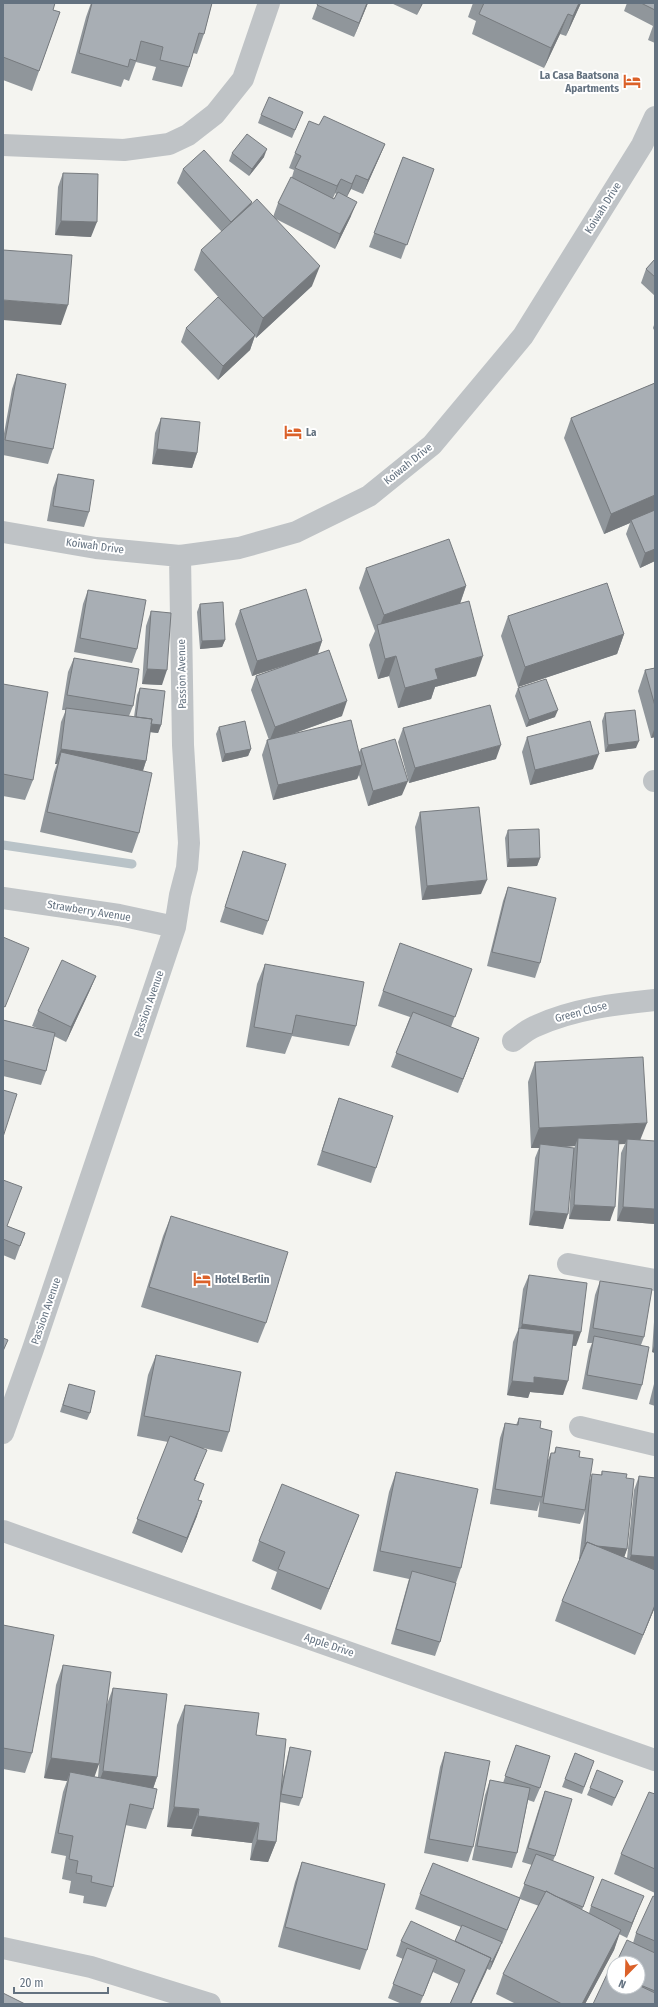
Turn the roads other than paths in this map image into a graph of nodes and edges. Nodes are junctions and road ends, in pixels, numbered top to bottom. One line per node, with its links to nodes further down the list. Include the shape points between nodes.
1 (269, 3): 3 (street, via 243,79 215,114 188,135 169,144 124,150)
2 (655, 117): 4 (street, Koiwah Drive)
3 (3, 145)
4 (648, 146): 6 (street, Koiwah Drive, via 523,336 432,445 369,496 296,532 239,548)
5 (3, 532): 6 (street, Koiwah Drive, via 96,548)
6 (180, 556): 8 (street, Passion Avenue, via 183,745 189,843)
7 (3, 898): 8 (street, Strawberry Avenue, via 119,915)
8 (175, 927): 14 (street, Passion Avenue)
9 (655, 1000): 10 (street, Green Close, via 611,1004 564,1015 535,1026)
10 (513, 1041)
11 (568, 1264): 12 (street)
12 (655, 1280)
13 (580, 1427): 15 (street)
14 (3, 1433)
15 (655, 1444)
16 (3, 1531): 17 (street, Apple Drive)
17 (655, 1760)
18 (3, 1948): 19 (street, via 91,1967)
19 (210, 2004)

